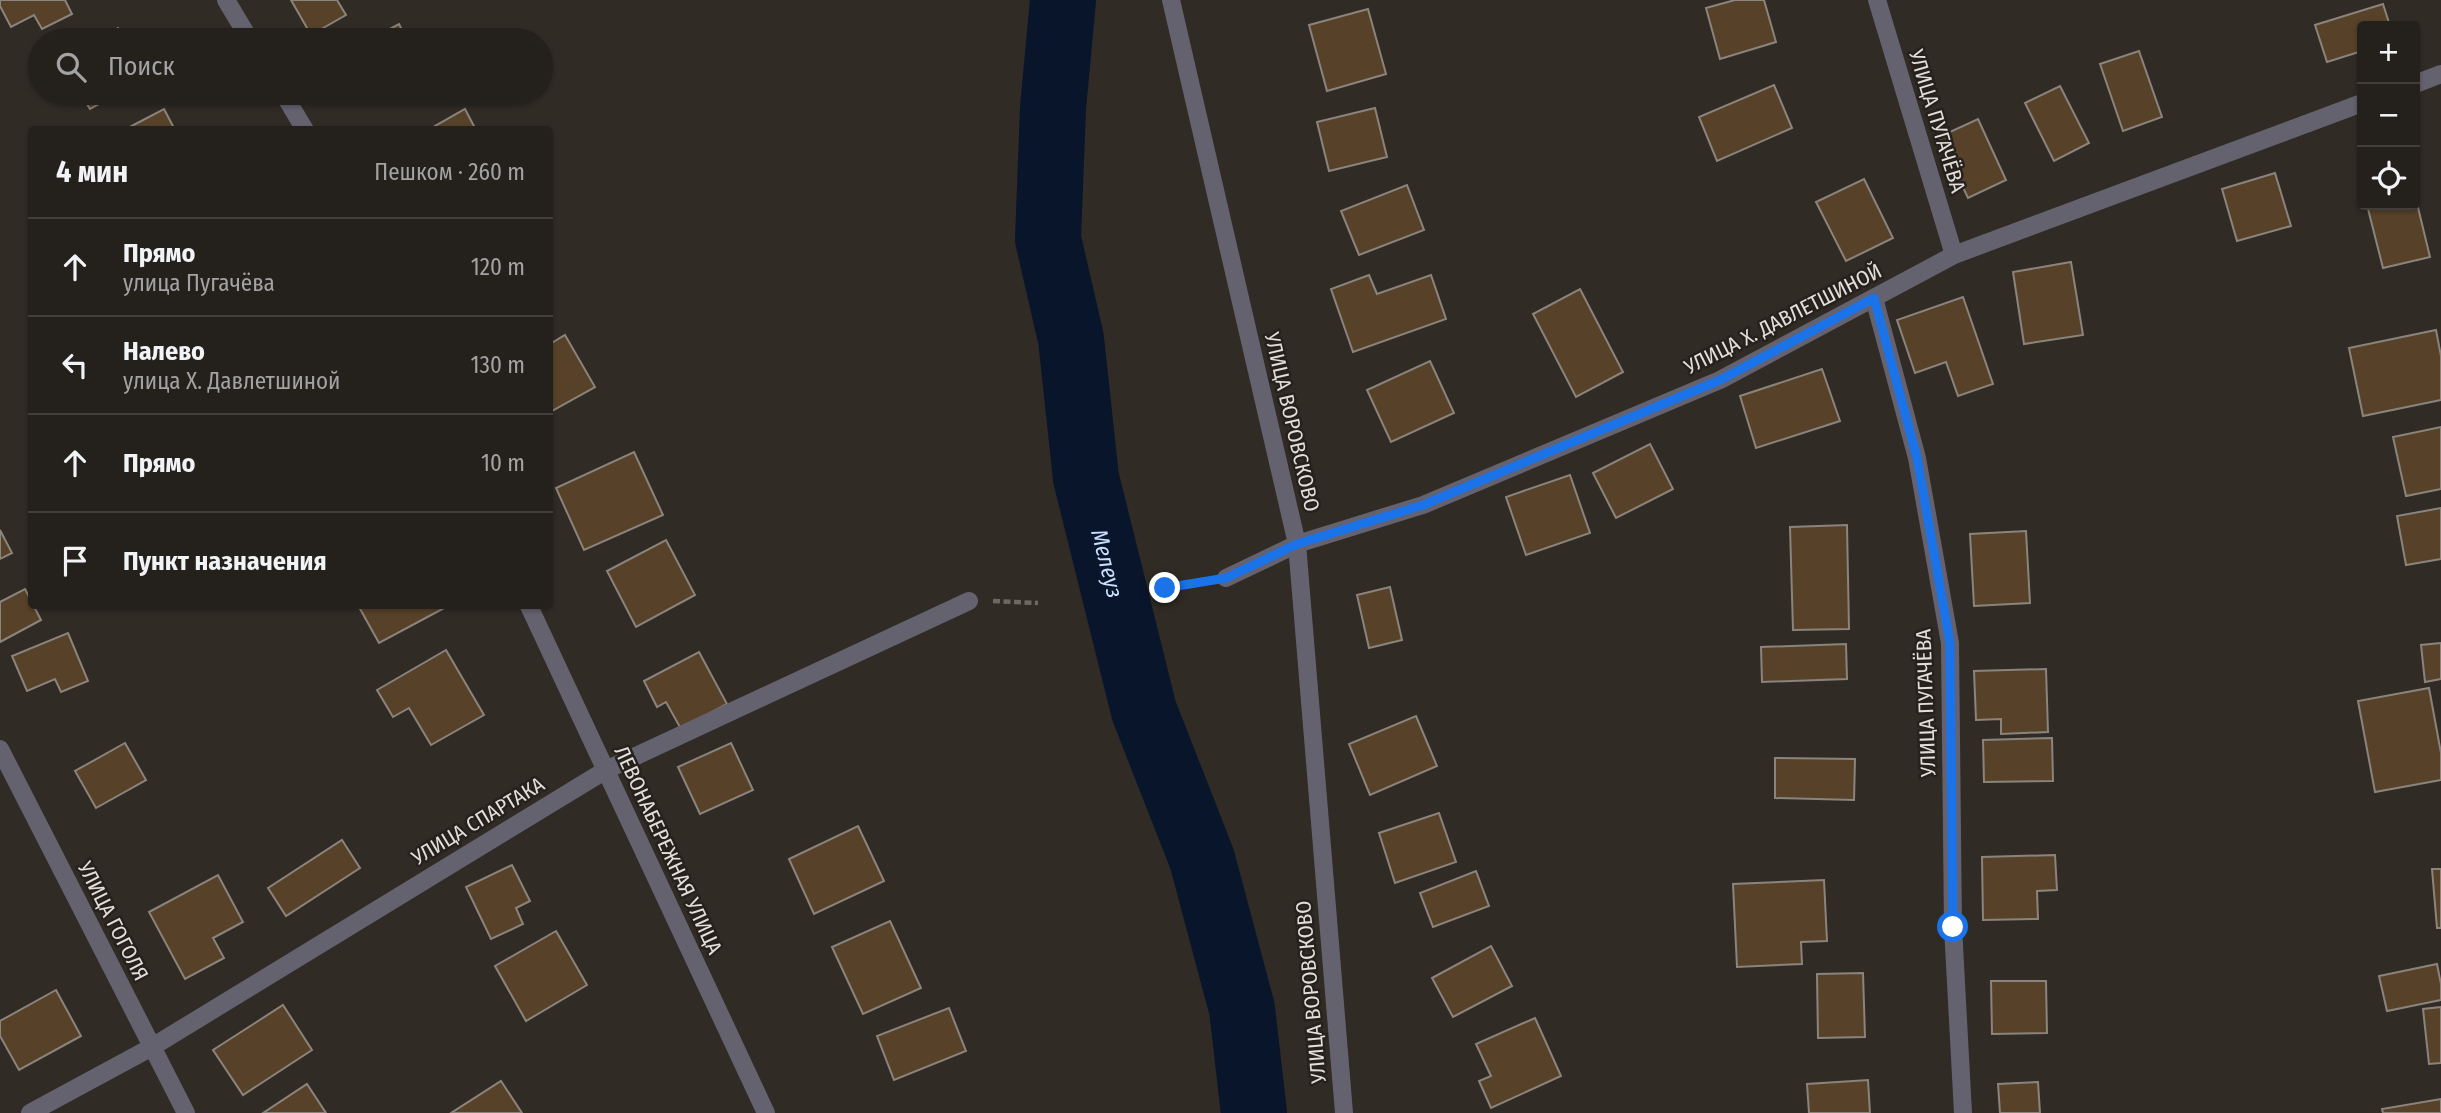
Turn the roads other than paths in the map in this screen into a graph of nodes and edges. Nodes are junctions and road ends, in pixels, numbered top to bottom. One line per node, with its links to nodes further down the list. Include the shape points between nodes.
1 (226, 0): 4 (street)
2 (1171, 0): 12 (street, УЛИЦА ВОРОВСКОВО)
3 (1877, 0): 10 (street, УЛИЦА ПУГАЧЁВА)
4 (243, 28)
5 (2441, 74): 6 (street)
6 (2420, 81)
7 (290, 105): 9 (street)
8 (2357, 105): 10 (street, УЛИЦА Х. ДАВЛЕТШИНОЙ)
9 (303, 126)
10 (1954, 255): 11 (street, УЛИЦА Х. ДАВЛЕТШИНОЙ)
11 (1874, 298): 12 (street, УЛИЦА Х. ДАВЛЕТШИНОЙ, via 1720,380 1423,505); 23 (street, УЛИЦА ПУГАЧЁВА, via 1917,458 1950,643 1953,927)
12 (1297, 544): 13 (street, УЛИЦА Х. ДАВЛЕТШИНОЙ); 22 (street, УЛИЦА ВОРОВСКОВО)
13 (1226, 578)
14 (969, 601): 17 (street, УЛИЦА СПАРТАКА)
15 (530, 609): 17 (street, ЛЕВОНАБЕРЕЖНАЯ УЛИЦА)
16 (0, 750): 18 (street, УЛИЦА ГОГОЛЯ)
17 (606, 770): 18 (street, УЛИЦА СПАРТАКА); 21 (street, ЛЕВОНАБЕРЕЖНАЯ УЛИЦА)
18 (152, 1047): 19 (street, УЛИЦА СПАРТАКА); 20 (street, УЛИЦА ГОГОЛЯ)
19 (30, 1113)
20 (186, 1113)
21 (766, 1113)
22 (1344, 1113)
23 (1963, 1113)

